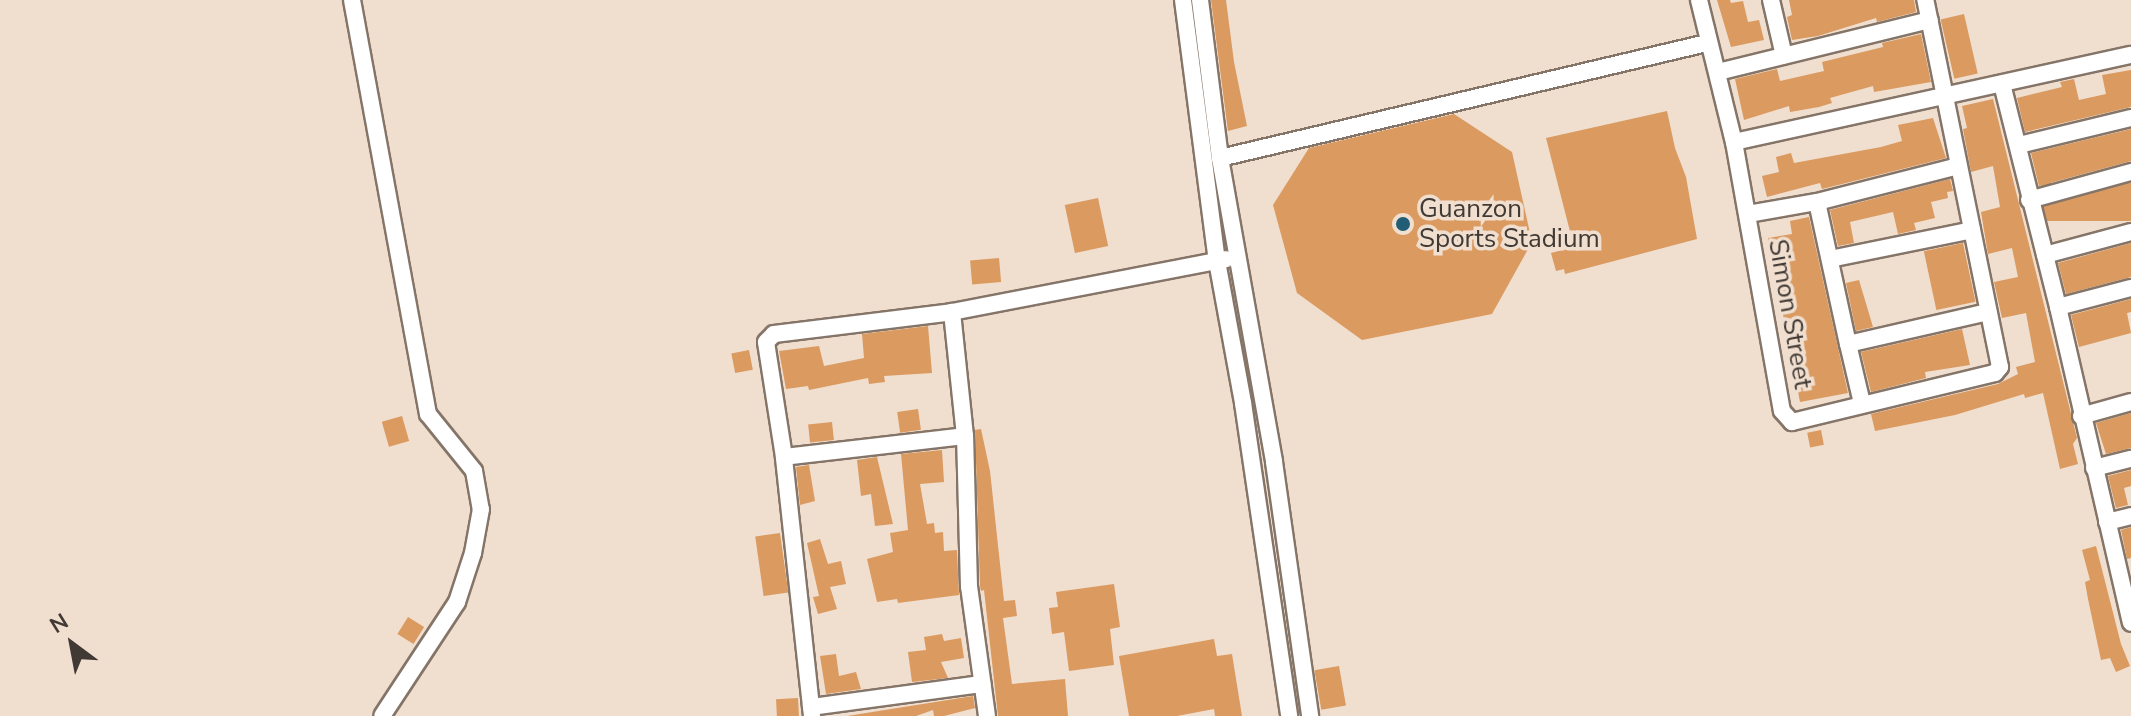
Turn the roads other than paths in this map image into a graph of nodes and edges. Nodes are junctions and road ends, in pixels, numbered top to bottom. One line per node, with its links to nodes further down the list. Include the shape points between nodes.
1 (352, 0): 47 (street, via 428,414 474,471 481,509 457,602)
2 (1183, 0): 28 (street)
3 (1200, 0): 17 (street)
4 (1699, 0): 8 (street, Simon Street)
5 (1771, 0): 10 (street)
6 (1925, 0): 7 (street)
7 (1930, 20): 10 (street); 13 (street)
8 (1707, 43): 11 (street, Simon Street); 17 (street)
9 (2131, 55): 12 (street)
10 (1784, 56): 11 (street)
11 (1718, 72): 15 (street, Simon Street)
12 (2002, 84): 13 (street); 16 (street)
13 (1943, 94): 15 (street); 18 (street)
14 (2131, 118): 16 (street)
15 (1734, 142): 22 (street, Simon Street)
16 (2019, 145): 20 (street)
17 (1220, 158): 25 (street)
18 (1958, 166): 21 (street); 23 (street)
19 (2131, 172): 20 (street)
20 (2029, 200): 26 (street)
21 (1817, 202): 22 (street); 27 (street)
22 (1748, 214): 35 (street, Simon Street, via 1785,417 1792,422)
23 (1972, 230): 27 (street); 32 (street)
24 (2131, 232): 26 (street)
25 (1239, 255): 28 (street); 50 (street)
26 (2045, 255): 30 (street)
27 (1830, 259): 33 (street)
28 (1217, 261): 31 (street); 49 (street)
29 (2131, 288): 30 (street)
30 (2058, 307): 36 (street)
31 (952, 312): 37 (street); 38 (street, via 774,334 766,342 766,352)
32 (1988, 312): 33 (street); 35 (street, Simon Street, via 2000,367 1995,373)
33 (1848, 344): 35 (street)
34 (2131, 402): 36 (street)
35 (1862, 403)
36 (2081, 416): 40 (street)
37 (965, 436): 38 (street); 45 (street, via 969,587)
38 (784, 457): 46 (street)
39 (2131, 459): 40 (street)
40 (2094, 468): 42 (street)
41 (2131, 516): 42 (street)
42 (2107, 522): 43 (street)
43 (2124, 571): 44 (street)
44 (2131, 622)
45 (982, 684): 46 (street); 48 (street)
46 (812, 711)
47 (382, 716)
48 (987, 716)
49 (1289, 716)
50 (1310, 716)

